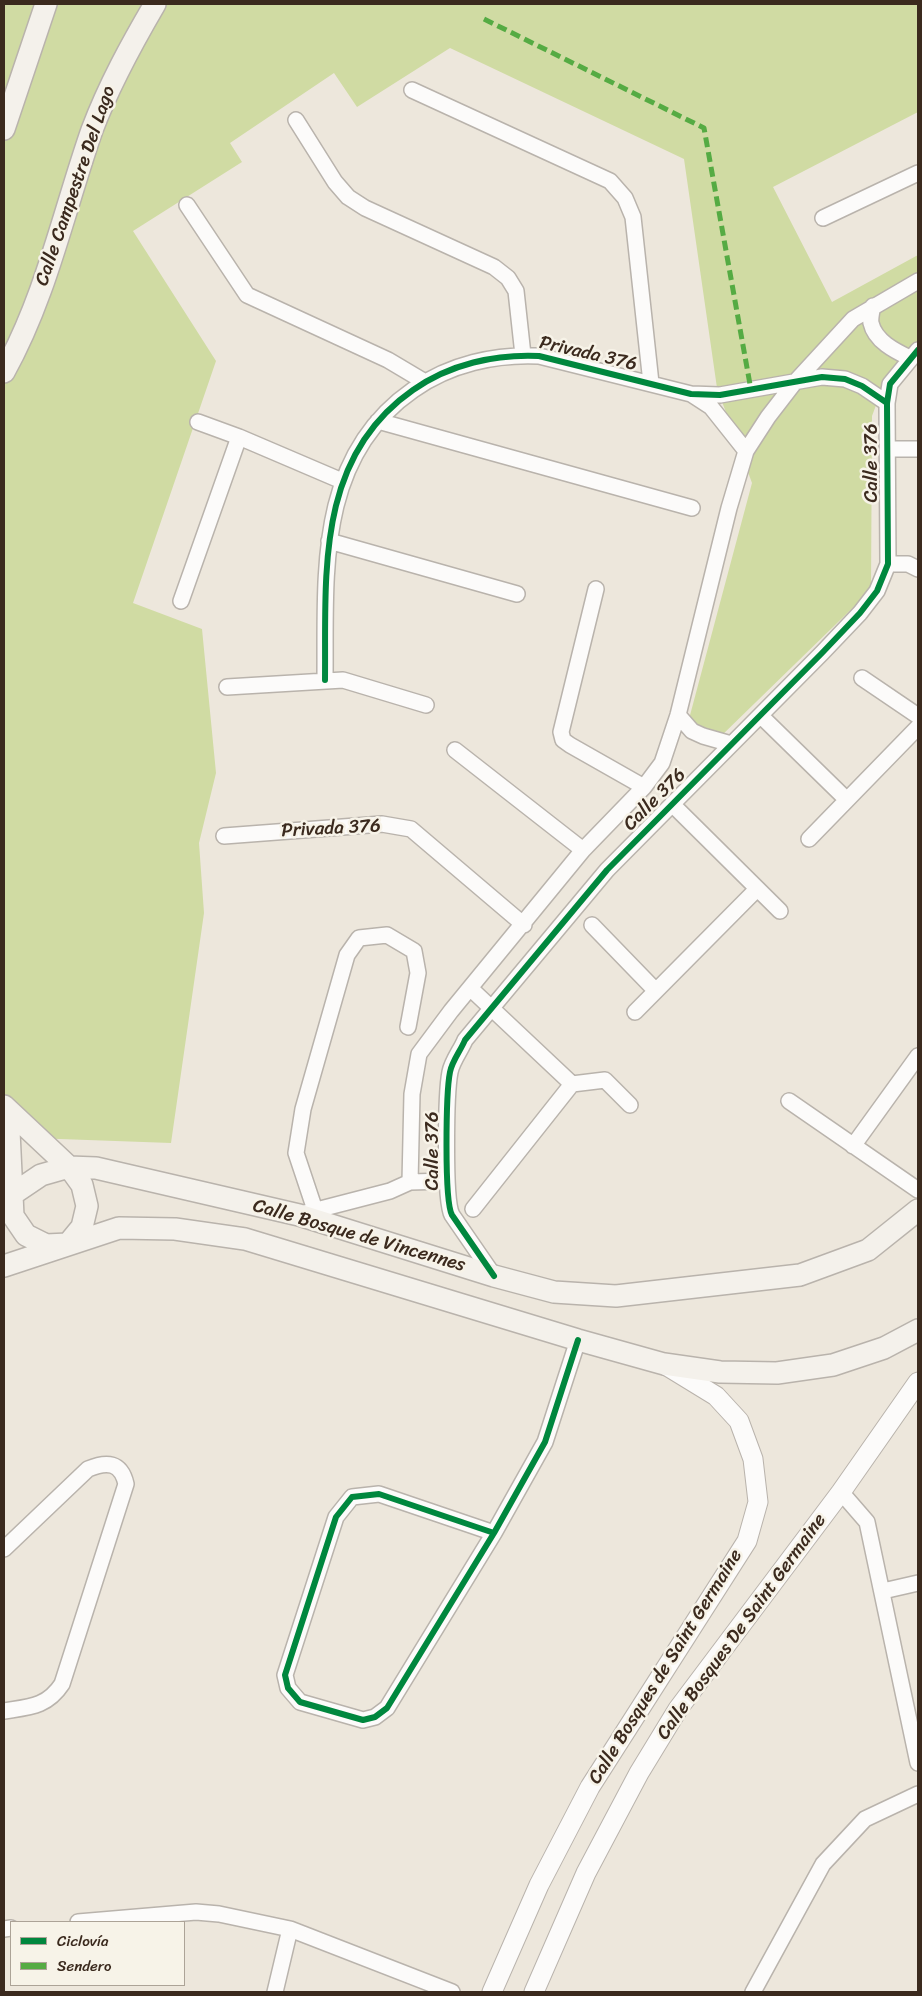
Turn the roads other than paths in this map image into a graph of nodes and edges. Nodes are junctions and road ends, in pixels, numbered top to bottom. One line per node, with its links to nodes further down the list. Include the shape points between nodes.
1 (46, 4): 5 (main road)
2 (155, 4): 13 (main road, Calle Campestre Del Lago, via 122,60 93,129 47,269 19,345)
3 (412, 90): 16 (street, via 610,181 625,198 634,218)
4 (296, 120): 12 (street, via 348,197 494,268 508,278 516,291)
5 (4, 129)
6 (918, 173): 8 (street)
7 (187, 204): 14 (street, via 247,295 388,360)
8 (823, 218)
9 (918, 280): 10 (street, Calle 376)
10 (873, 306): 11 (street, via 871,322 877,335 893,350); 15 (street, Calle 376, via 853,319)
11 (914, 354): 18 (street, Calle 376, via 890,384)
12 (523, 355): 14 (street, Privada 376, via 480,360); 16 (street, Privada 376)
13 (4, 372)
14 (425, 382): 19 (street, Privada 376, via 395,403)
15 (795, 382): 17 (street, via 720,395); 18 (street, via 822,377 845,380 862,386); 24 (street, Calle 376)
16 (651, 383): 17 (street, Privada 376)
17 (691, 394): 24 (street, via 711,408)
18 (887, 403): 22 (street, Calle 376)
19 (378, 421): 25 (street, Privada 376, via 352,457); 26 (street)
20 (198, 422): 21 (street)
21 (239, 437): 25 (street); 32 (street)
22 (887, 449): 23 (street); 28 (street, Calle 376)
23 (918, 449)
24 (746, 450): 37 (street, Calle 376)
25 (342, 480): 27 (street, Privada 376)
26 (692, 508)
27 (329, 541): 31 (street); 34 (street, Privada 376)
28 (888, 564): 29 (street, via 908,564); 38 (street, Calle 376, via 877,591 860,613)
29 (918, 569)
30 (596, 589): 43 (street, via 561,732 563,740 570,745)
31 (517, 594)
32 (181, 601)
33 (862, 678): 39 (street)
34 (325, 680): 35 (street); 36 (street, via 343,680)
35 (227, 687)
36 (426, 705)
37 (678, 715): 41 (street, via 692,731); 43 (street, Calle 376, via 662,763)
38 (761, 716): 41 (street, Calle 376); 44 (street)
39 (918, 716)
40 (918, 727): 44 (street)
41 (731, 744): 45 (street, Calle 376)
42 (455, 750): 48 (street)
43 (644, 787): 48 (street, Calle 376)
44 (847, 800): 47 (street)
45 (672, 804): 49 (street); 55 (street, Calle 376, via 607,870)
46 (224, 836): 51 (street, Privada 376, via 382,824 411,829)
47 (809, 838)
48 (583, 850): 51 (street, Calle 376)
49 (757, 889): 50 (street); 54 (street)
50 (780, 911)
51 (524, 925): 53 (street, Calle 376)
52 (592, 925): 54 (street)
53 (470, 988): 55 (street); 66 (street, Calle 376, via 419,1054 412,1094)
54 (655, 990): 56 (street)
55 (491, 1008): 59 (street); 65 (street, Calle 376, via 466,1040 450,1070)
56 (634, 1012)
57 (408, 1027): 71 (street, via 418,972 414,951 387,935 359,938 347,955 303,1109 296,1153)
58 (918, 1056): 63 (street)
59 (572, 1084): 61 (street, via 605,1080); 69 (street)
60 (789, 1101): 63 (street)
61 (630, 1105)
62 (6, 1108): 64 (main road); 68 (main road)
63 (853, 1146): 67 (street)
64 (69, 1167): 68 (main road, Calle Bosque de Vincennes, via 41,1175); 71 (main road, Calle Bosque de Vincennes, via 96,1168); 72 (main road, via 82,1185 86,1206 82,1227)
65 (447, 1181): 66 (street); 74 (street, Calle 376, via 450,1211)
66 (410, 1182): 71 (street, Calle 376)
67 (918, 1190)
68 (8, 1197): 72 (main road, via 14,1216 26,1235 46,1245)
69 (473, 1209)
70 (918, 1210): 74 (main road, Calle Bosque de Vincennes, via 868,1250 800,1274 616,1296 554,1292)
71 (307, 1213): 74 (main road, Calle Bosque de Vincennes)
72 (68, 1244): 73 (main road, Calle Bosque de Vincennes); 76 (main road, Calle Bosque de Vincennes, via 119,1228 175,1229 245,1239)
73 (4, 1266)
74 (494, 1276)
75 (918, 1330): 77 (main road, Calle Bosque de Vincennes, via 884,1348 833,1365 777,1373 720,1372)
76 (578, 1340): 77 (main road, Calle Bosque de Vincennes); 80 (street, via 545,1442)
77 (664, 1364): 91 (street, Calle Bosques de Saint Germaine, via 716,1396 738,1421 753,1459 758,1502 747,1541 590,1787 539,1885)
78 (918, 1382): 79 (street, Calle Bosques De Saint Germaine)
79 (841, 1492): 83 (street, via 867,1522); 92 (street, Calle Bosques De Saint Germaine, via 678,1709 586,1873)
80 (494, 1533): 80 (street, via 387,1708 375,1717 363,1720 300,1702 288,1688 285,1675 336,1517 352,1497 379,1494)
81 (4, 1549): 84 (street, via 88,1469 100,1464 114,1465 124,1473 126,1484 62,1684 47,1701)
82 (918, 1584): 83 (street)
83 (883, 1591): 85 (street)
84 (4, 1711)
85 (918, 1763)
86 (918, 1794): 93 (street, via 865,1819 823,1864)
87 (90, 1921): 88 (street, via 196,1912)
88 (290, 1928): 89 (street); 90 (street)
89 (275, 1992)
90 (452, 1992)
91 (492, 1992)
92 (534, 1992)
93 (753, 1992)

